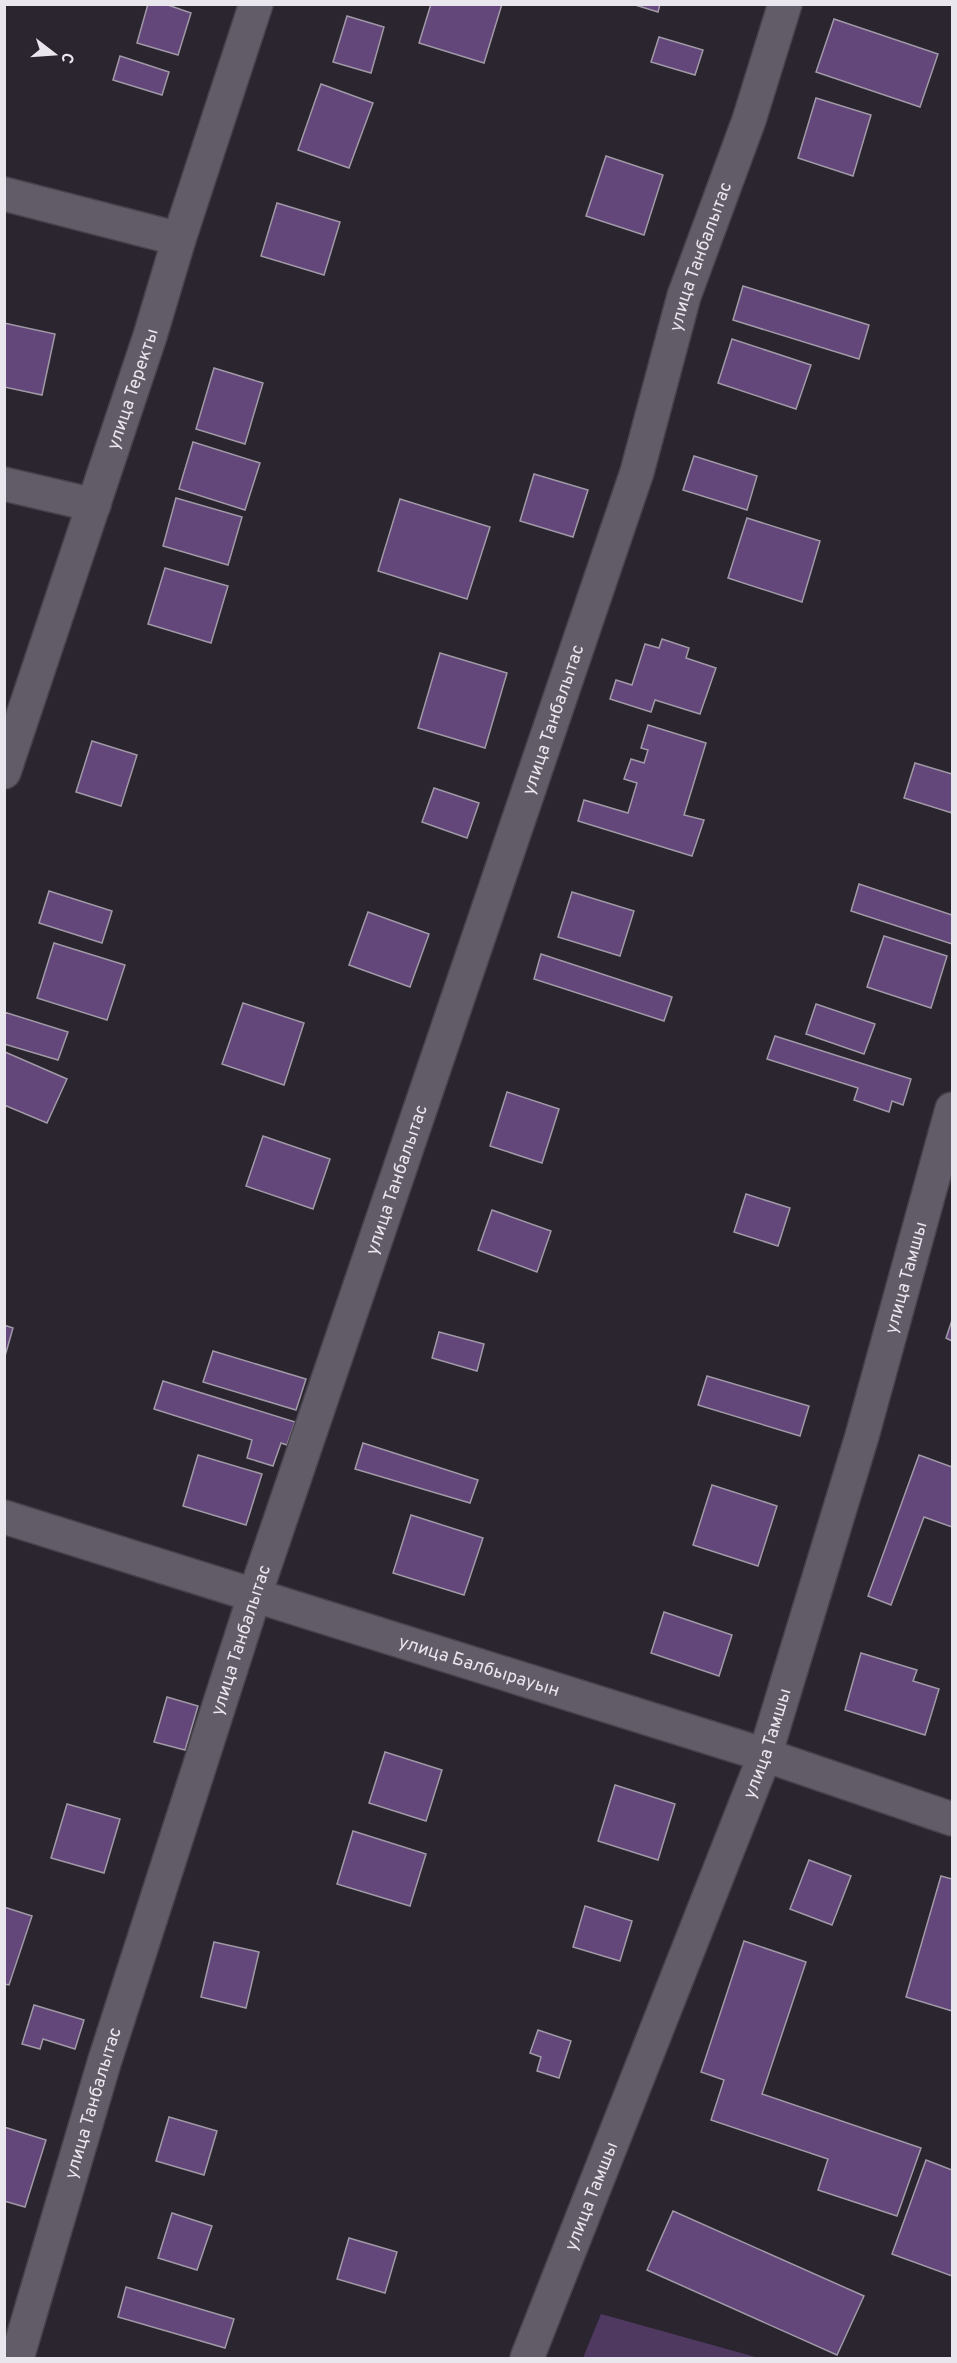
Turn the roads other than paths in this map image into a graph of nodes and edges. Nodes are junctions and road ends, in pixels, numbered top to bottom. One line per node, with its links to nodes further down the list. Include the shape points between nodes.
1 (256, 4): 4 (street, улица Теректы)
2 (785, 4): 10 (street, улица Танбалытас, via 684,296 634,483)
3 (4, 194): 4 (street)
4 (179, 239): 6 (street, улица Теректы)
5 (4, 484): 6 (street)
6 (94, 505): 7 (street, улица Теректы)
7 (4, 772)
8 (952, 1109): 11 (street, улица Тамшы, via 862,1436)
9 (4, 1517): 10 (street, улица Балбырауын)
10 (254, 1597): 11 (street, улица Балбырауын); 13 (street, улица Танбалытас, via 104,2063)
11 (765, 1755): 12 (street, улица Балбырауын); 14 (street, улица Тамшы)
12 (952, 1819)
13 (17, 2358)
14 (527, 2358)

